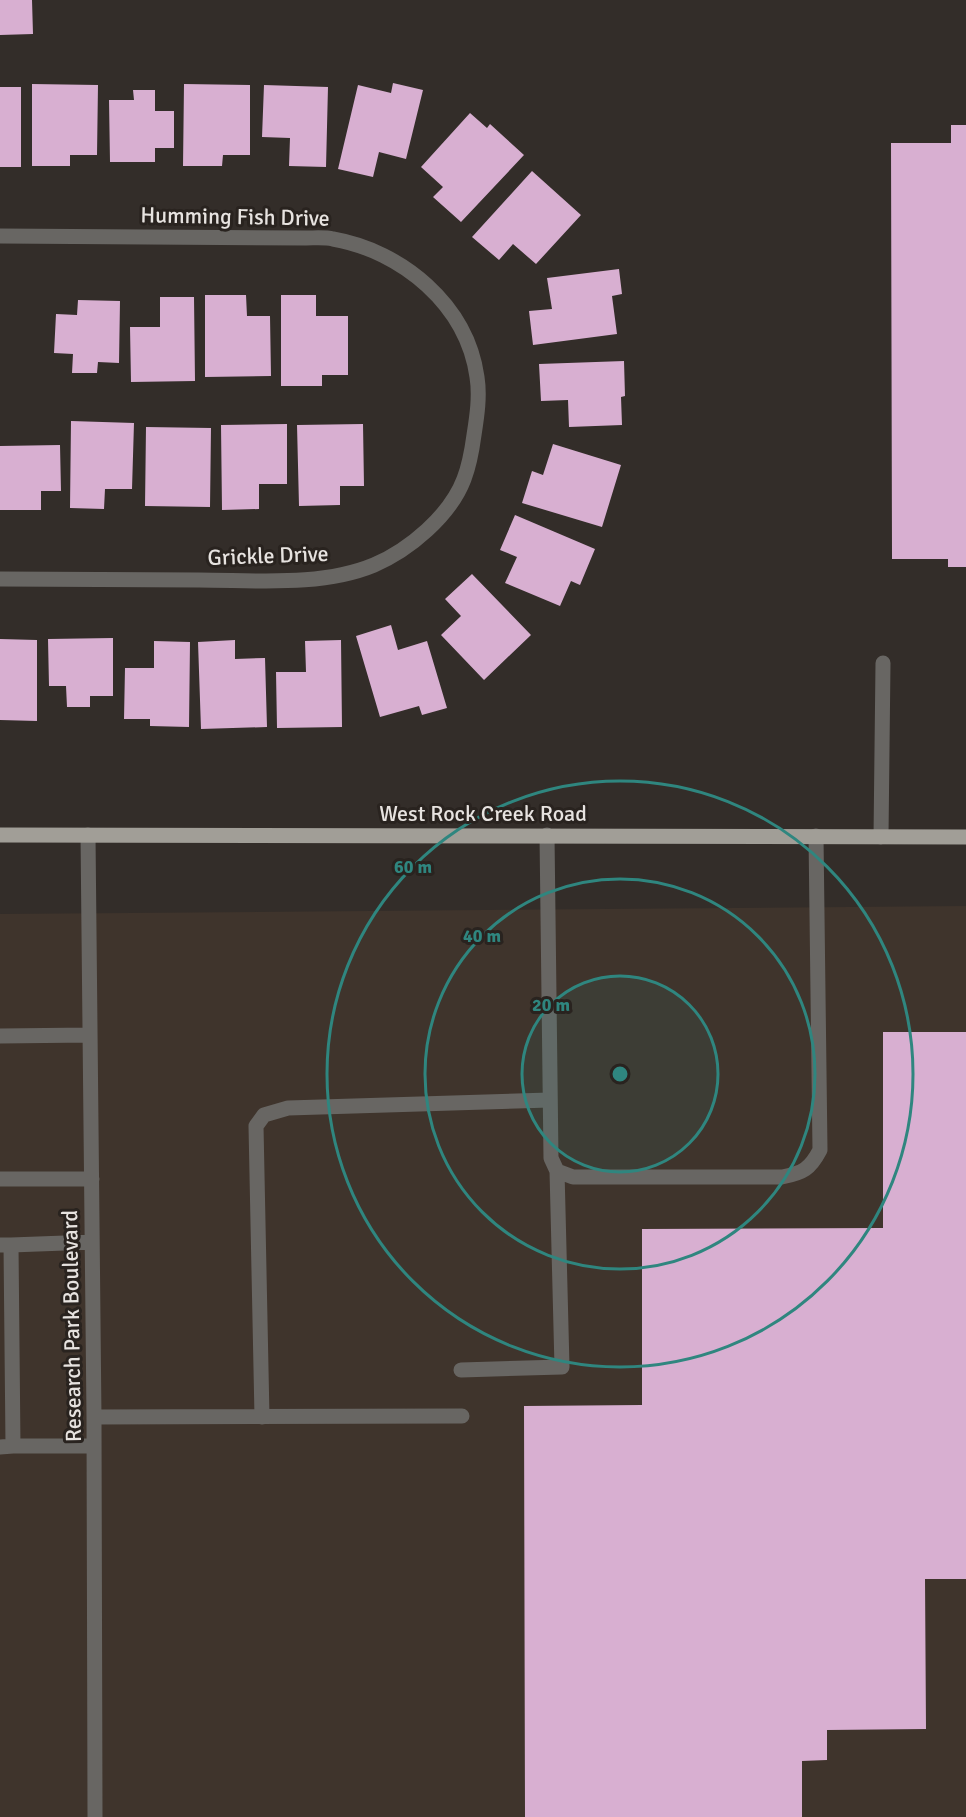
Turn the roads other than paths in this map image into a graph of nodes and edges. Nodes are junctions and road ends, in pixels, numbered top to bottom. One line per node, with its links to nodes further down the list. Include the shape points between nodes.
1 (0, 236): 2 (street, Humming Fish Drive, via 306,238 333,239 370,249 400,263 452,313 467,340 477,376)
2 (478, 409): 3 (street, Grickle Drive, via 464,480 447,507 427,531 374,565 347,573 291,580)
3 (0, 579)
4 (883, 663): 9 (street)
5 (0, 835): 6 (main road, West Rock Creek Road)
6 (88, 835): 7 (main road, West Rock Creek Road); 11 (street, Research Park Boulevard)
7 (547, 835): 8 (main road, West Rock Creek Road); 13 (street)
8 (816, 836): 9 (main road, West Rock Creek Road); 14 (street, via 820,1150 813,1163 800,1174 783,1177 573,1177)
9 (881, 837): 10 (main road, West Rock Creek Road)
10 (966, 837)
11 (90, 1035): 12 (street); 16 (street, Research Park Boulevard)
12 (0, 1036)
13 (550, 1100): 14 (street, via 551,1158); 21 (street, via 288,1108 264,1115 256,1126)
14 (557, 1171): 19 (street, via 562,1367)
15 (0, 1179): 16 (street)
16 (92, 1179): 17 (street, Research Park Boulevard)
17 (92, 1242): 18 (street); 22 (street, Research Park Boulevard)
18 (6, 1245): 23 (street)
19 (461, 1370)
20 (462, 1416): 21 (street)
21 (262, 1417): 22 (street)
22 (94, 1418): 24 (street, Research Park Boulevard)
23 (7, 1446): 24 (street)
24 (94, 1446): 25 (street, Research Park Boulevard)
25 (95, 1817)

